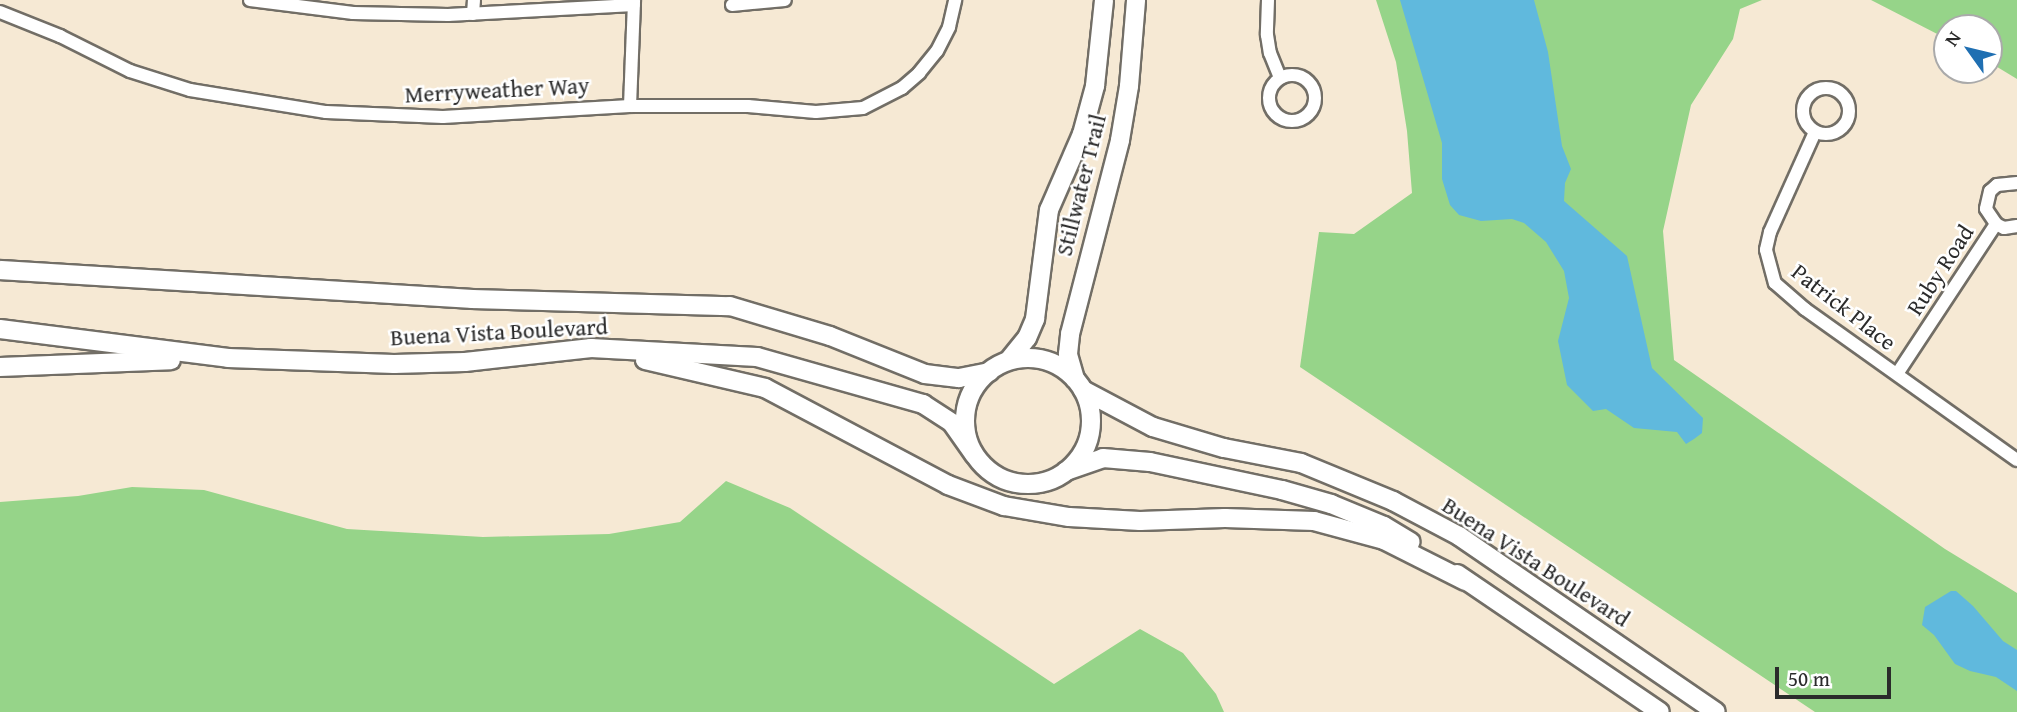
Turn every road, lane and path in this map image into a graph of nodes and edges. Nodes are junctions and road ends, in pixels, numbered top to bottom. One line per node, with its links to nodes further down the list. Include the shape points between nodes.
1 (250, 0): 9 (street)
2 (474, 0): 12 (street)
3 (785, 0): 10 (street)
4 (955, 0): 14 (street, Merryweather Way, via 949,27 919,73 902,88 863,108 816,112 748,106)
5 (1104, 0): 23 (main road, Stillwater Trail, via 1095,86 1082,134 1049,210 1035,319)
6 (1136, 0): 27 (main road, Stillwater Trail, via 1120,140 1070,334 1068,354)
7 (1268, 0): 13 (street, via 1268,44)
8 (634, 3): 12 (street); 14 (street)
9 (312, 4): 12 (street, via 353,13)
10 (732, 5)
11 (0, 12): 14 (street, Merryweather Way, via 151,79 268,105 443,117)
12 (473, 14)
13 (1280, 78)
14 (630, 106)
15 (1815, 132): 26 (street, Patrick Place, via 1770,232 1768,267 1786,295)
16 (2017, 183): 17 (street, Ruby Road, via 2005,181 1990,191 1986,209)
17 (1996, 224): 18 (street, Ruby Road); 26 (street, Ruby Road)
18 (2017, 226)
19 (0, 270): 25 (main road, Buena Vista Boulevard, via 485,300 730,306 830,336 925,374 959,378)
20 (0, 330): 22 (main road, Buena Vista Boulevard)
21 (591, 348): 22 (main road, Buena Vista Boulevard, via 465,362 394,364); 28 (main road, Buena Vista Boulevard, via 757,357 842,379 923,404 952,424); 31 (main road, via 765,388 948,485 1004,506 1069,517 1314,521 1384,540)
22 (228, 358): 24 (main road)
23 (1009, 360): 25 (main road, Buena Vista Boulevard); 27 (main road, Buena Vista Boulevard, via 1048,362)
24 (0, 367)
25 (989, 372): 28 (main road, Buena Vista Boulevard, via 976,385 966,411 967,439)
26 (1897, 374): 29 (street, Patrick Place)
27 (1079, 384): 30 (main road, via 1090,408 1091,428 1086,447); 33 (main road, Buena Vista Boulevard, via 1153,427 1224,448 1301,463 1393,501 1459,536)
28 (974, 455): 30 (main road, Buena Vista Boulevard, via 995,475 1023,485 1042,483)
29 (2017, 460)
30 (1066, 471): 31 (main road, Buena Vista Boulevard, via 1103,458 1150,462 1282,490 1384,526)
31 (1465, 581): 32 (main road, Buena Vista Boulevard)
32 (1660, 712)
33 (1716, 712)

